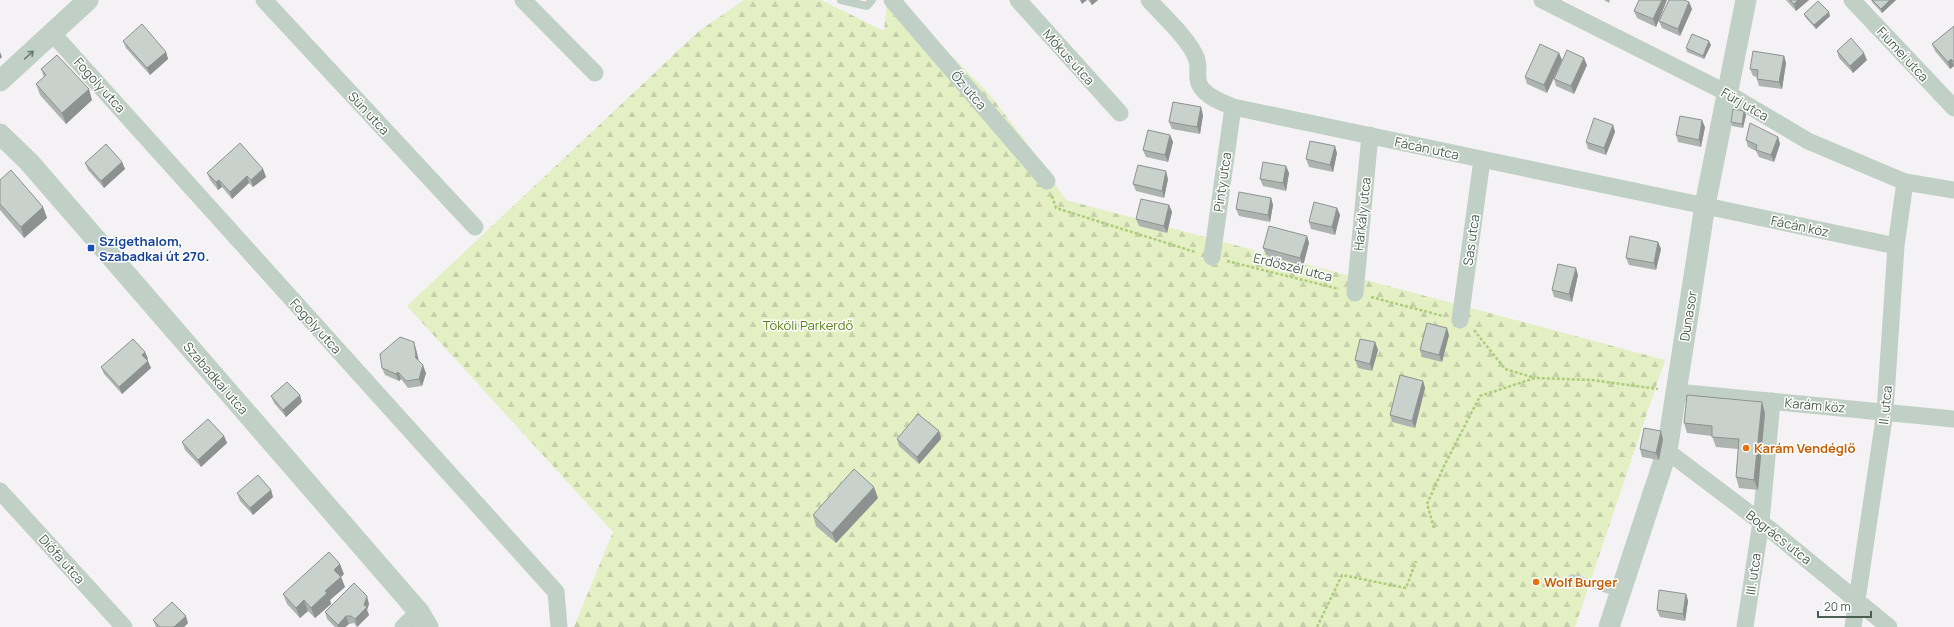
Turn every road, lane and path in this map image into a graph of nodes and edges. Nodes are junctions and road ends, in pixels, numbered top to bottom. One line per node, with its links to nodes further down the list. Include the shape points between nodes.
1 (88, 0): 13 (street)
2 (264, 0): 28 (street, Sün utca)
3 (523, 0): 15 (street)
4 (841, 0): 5 (lane, via 867,6)
5 (872, 0)
6 (892, 0): 24 (street, Őz utca)
7 (1018, 0): 20 (street, Mókus utca)
8 (1149, 0): 14 (street)
9 (1154, 0): 14 (street, via 1191,41)
10 (1542, 0): 17 (street, Fürj utca)
11 (1746, 0): 17 (street, Dunasor)
12 (1852, 0): 19 (street, Fiumei utca)
13 (53, 34): 16 (street, one-way to 13); 49 (street, Fogoly utca, via 556,592)
14 (1188, 44): 18 (street, Fácán utca, via 1199,65 1198,81 1204,91)
15 (595, 73)
16 (0, 81)
17 (1727, 93): 25 (street, Fürj utca, via 1808,141); 27 (street, Dunasor)
18 (1233, 107): 22 (street, Fácán utca); 30 (street, Pinty utca)
19 (1954, 108)
20 (1120, 113)
21 (0, 134): 46 (street, Szabadkai utca, via 29,162)
22 (1370, 135): 23 (street, Fácán utca); 31 (street, Harkály utca)
23 (1482, 160): 27 (street, Fácán utca); 32 (street, Sas utca)
24 (1047, 181): 30 (path, Erdőszél utca, via 1056,208)
25 (1905, 182): 26 (street, Fürj utca); 29 (street, II. utca)
26 (1954, 190)
27 (1705, 206): 29 (street, Fácán köz); 34 (street, Dunasor)
28 (474, 226)
29 (1896, 246): 36 (street, II. utca)
30 (1212, 257): 31 (path, Erdőszél utca)
31 (1355, 293): 32 (path, Erdőszél utca)
32 (1460, 320): 33 (path, Erdőszél utca, via 1468,322 1505,369)
33 (1535, 378): 34 (path, via 1592,380); 41 (path, via 1480,396 1427,504)
34 (1676, 392): 35 (street, Karám köz); 38 (street, Dunasor)
35 (1772, 401): 36 (street, Karám köz); 40 (street, III. utca)
36 (1885, 412): 37 (street, Karám köz); 45 (street, II. utca)
37 (1954, 419)
38 (1667, 451): 40 (street, Bogrács utca); 44 (street, Dunasor)
39 (0, 491): 47 (street, Diófa utca)
40 (1760, 522): 45 (street, Bogrács utca); 52 (street, III. utca)
41 (1434, 528)
42 (1416, 561): 50 (path, via 1406,588 1342,575)
43 (1572, 578): 44 (lane)
44 (1620, 593): 51 (street, Dunasor)
45 (1857, 599): 53 (street, II. utca); 54 (street, Bogrács utca)
46 (424, 620): 48 (street)
47 (124, 627)
48 (403, 627)
49 (559, 627)
50 (1317, 627)
51 (1609, 627)
52 (1745, 627)
53 (1853, 627)
54 (1889, 627)

